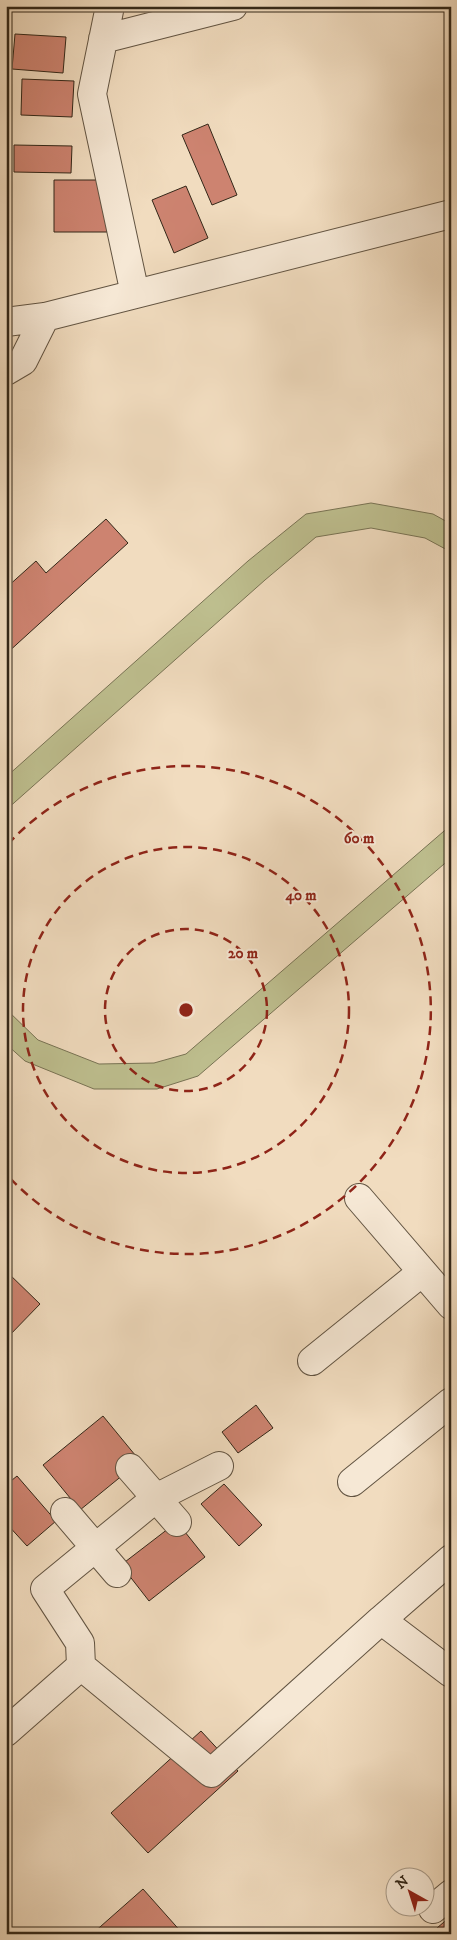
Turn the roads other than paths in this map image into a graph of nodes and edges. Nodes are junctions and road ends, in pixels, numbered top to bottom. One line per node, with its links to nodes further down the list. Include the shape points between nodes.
1 (110, 6): 3 (street)
2 (233, 6): 3 (street)
3 (103, 39): 5 (street, via 92,94)
4 (451, 214): 5 (street)
5 (135, 294): 6 (street)
6 (45, 317): 7 (street); 8 (street, via 23,361)
7 (6, 322)
8 (6, 371)
9 (359, 1198): 10 (street)
10 (422, 1272): 11 (street); 12 (street)
11 (451, 1305)
12 (312, 1361)
13 (451, 1402): 16 (street)
14 (219, 1466): 17 (street)
15 (130, 1468): 17 (street)
16 (352, 1482)
17 (156, 1498): 19 (street); 20 (street)
18 (65, 1512): 20 (street)
19 (177, 1522)
20 (95, 1548): 22 (street); 24 (street, via 45,1589 80,1643)
21 (451, 1559): 23 (street)
22 (117, 1573)
23 (381, 1620): 24 (street, via 211,1773); 25 (street)
24 (81, 1666): 26 (street)
25 (451, 1673)
26 (6, 1732)

